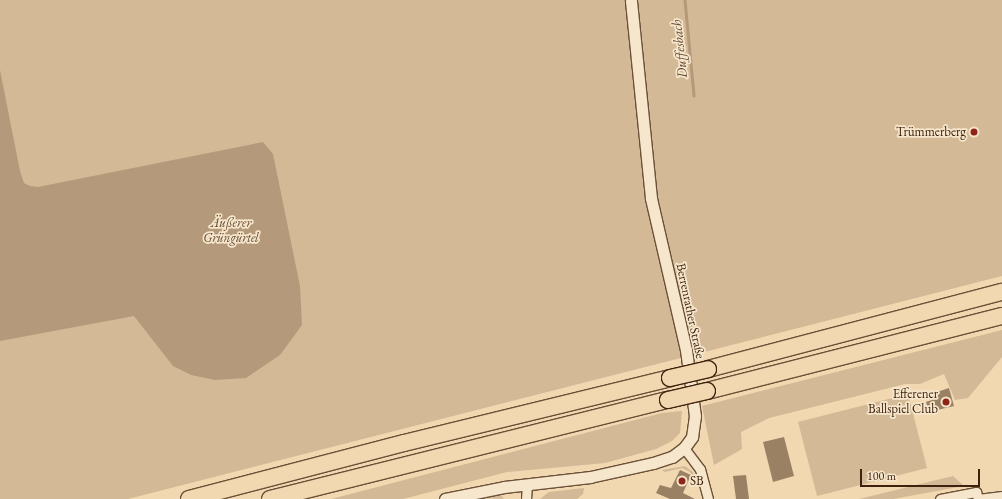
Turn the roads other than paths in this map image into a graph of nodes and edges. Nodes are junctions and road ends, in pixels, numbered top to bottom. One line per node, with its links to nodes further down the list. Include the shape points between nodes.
1 (631, 0): 4 (street, Berrenrather Straße, via 651,198 686,350 695,416 692,437)
2 (1002, 292): 7 (highway, bridge, via 708,369 404,443)
3 (1002, 316): 8 (highway, bridge)
4 (684, 448): 5 (street, Berrenrather Straße, via 667,460 633,468 590,477); 11 (street, via 700,469)
5 (527, 484): 9 (street, Berrenrather Straße); 10 (street)
6 (1002, 496): 13 (street)
7 (189, 499)
8 (270, 499)
9 (445, 499)
10 (526, 499)
11 (708, 499)
12 (940, 499): 13 (street, via 976,492)
13 (978, 499)

